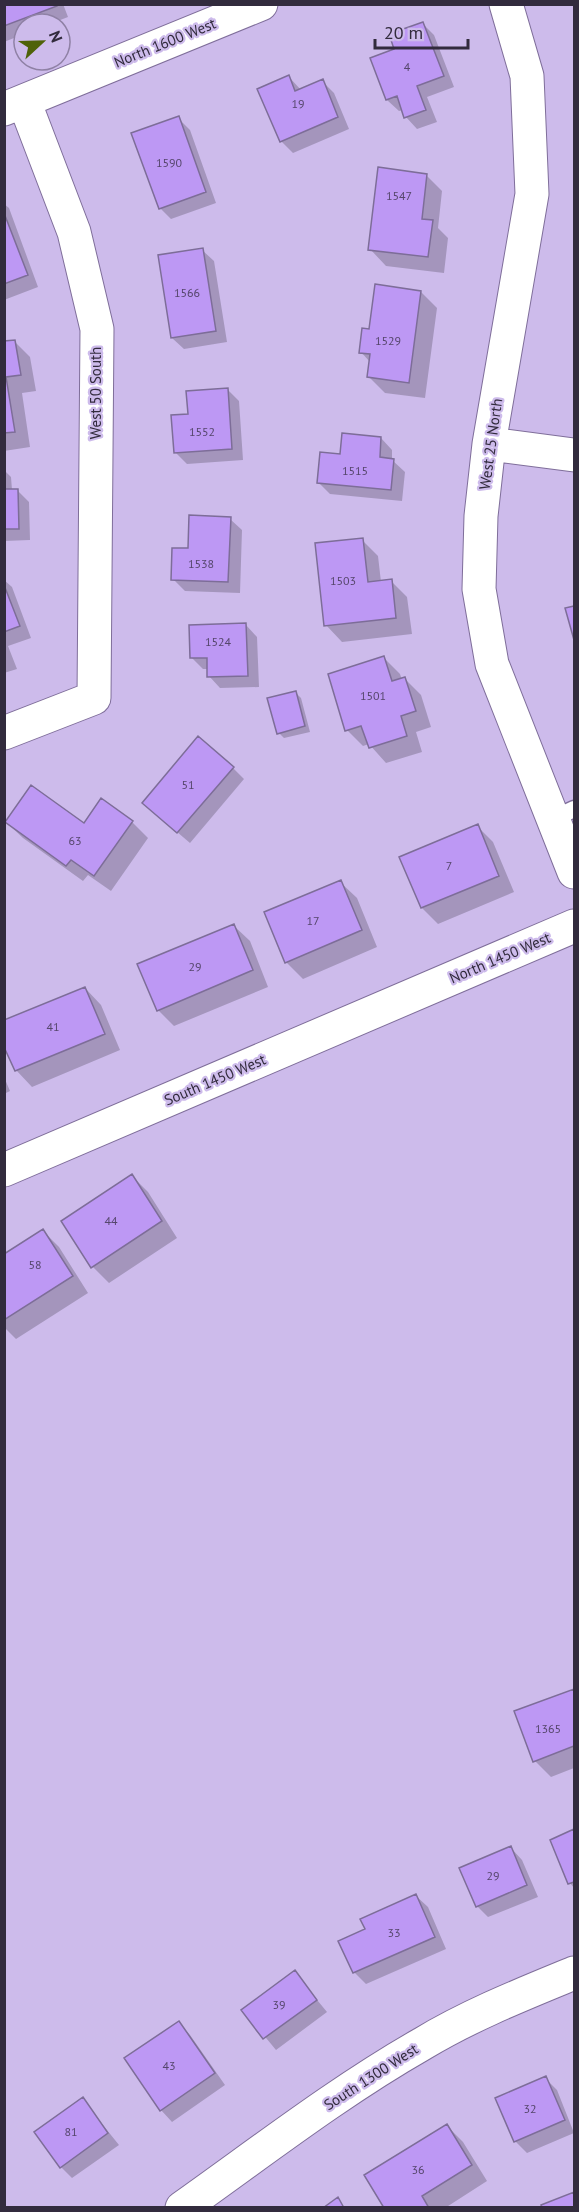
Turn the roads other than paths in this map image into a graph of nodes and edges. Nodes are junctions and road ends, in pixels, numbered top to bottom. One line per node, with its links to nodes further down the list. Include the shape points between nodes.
1 (261, 4): 3 (street, North 1600 West)
2 (506, 4): 4 (street, West 25 North, via 527,76 532,194)
3 (14, 105): 6 (street, West 50 South, via 74,232 97,329 94,698)
4 (489, 444): 5 (street); 7 (street, West 25 North, via 481,516 479,589 492,664)
5 (574, 455)
6 (4, 733)
7 (564, 814): 8 (street, West 25 North)
8 (574, 872)
9 (574, 926): 10 (street, North 1450 West)
10 (426, 990): 11 (street, South 1450 West)
11 (4, 1170)
12 (574, 1973): 13 (street, South 1300 West, via 514,1997 423,2043 342,2094)
13 (182, 2208)

